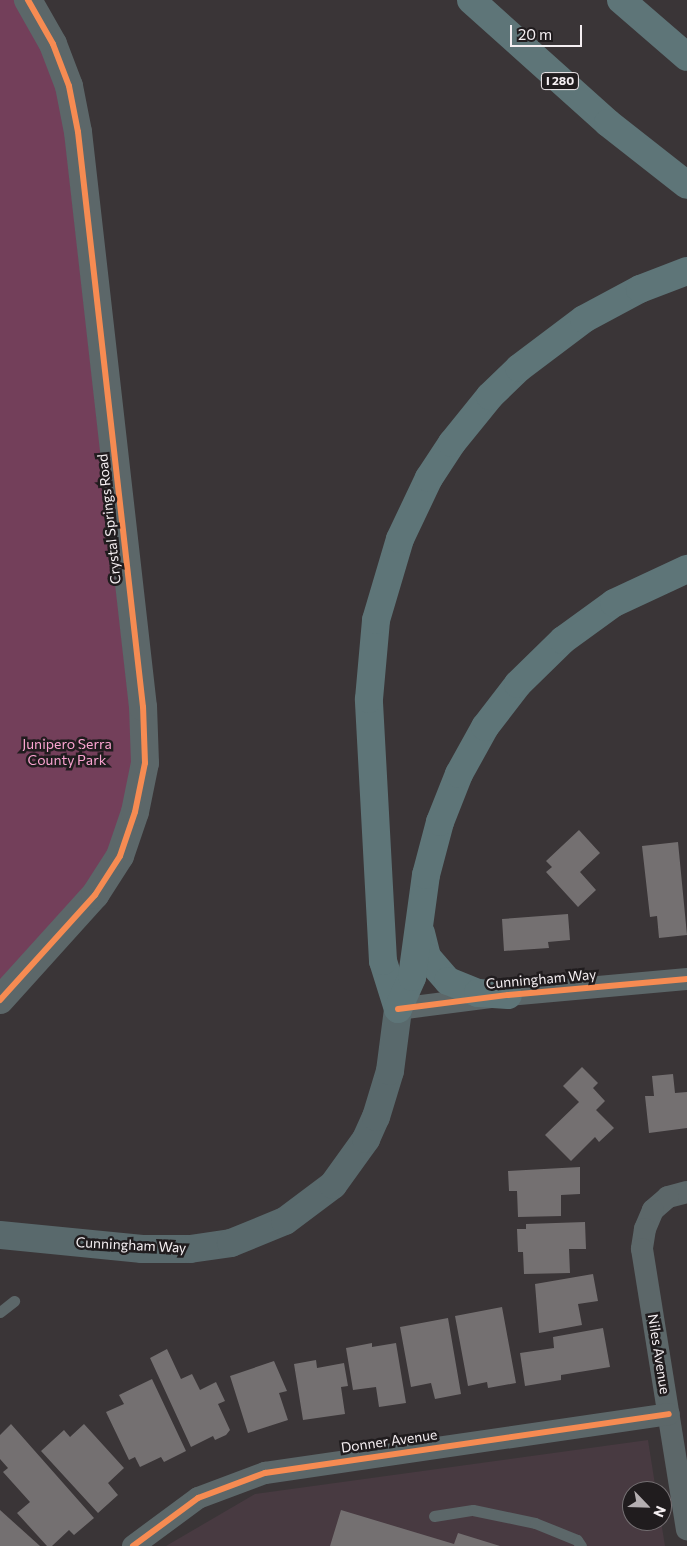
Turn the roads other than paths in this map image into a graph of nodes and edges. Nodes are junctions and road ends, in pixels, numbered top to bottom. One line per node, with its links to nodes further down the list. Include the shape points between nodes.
1 (28, 0): 11 (street, Crystal Springs Road, via 53,44 69,86 78,132 143,707 145,763 135,812 120,856 95,895)
2 (471, 0): 5 (highway, I 280)
3 (621, 0): 4 (highway)
4 (687, 57)
5 (687, 185)
6 (687, 271): 12 (highway, via 640,289 591,315 549,343 490,396 452,443 425,485 400,539 376,620 368,699 384,961)
7 (687, 569): 8 (highway, via 643,587 587,622 540,660 500,706 471,750 440,822 426,875)
8 (420, 924): 10 (highway, via 427,957 448,981 478,993); 12 (highway, via 410,982)
9 (687, 979): 10 (street, Cunningham Way)
10 (508, 995): 12 (street, Cunningham Way)
11 (0, 1000)
12 (398, 1009): 14 (main road, Cunningham Way, via 390,1071 366,1139 333,1185 285,1221 231,1243 190,1249 142,1249)
13 (687, 1192): 17 (street, Niles Avenue, via 668,1197 653,1210 644,1229 642,1249)
14 (0, 1236)
15 (14, 1302): 16 (lane)
16 (0, 1312)
17 (669, 1414): 18 (street, Niles Avenue); 21 (street, Donner Avenue, via 265,1473 198,1498)
18 (682, 1463): 20 (street, Niles Avenue)
19 (434, 1516): 22 (lane, via 474,1510 535,1523 577,1540)
20 (687, 1529)
21 (133, 1546)
22 (581, 1546)

